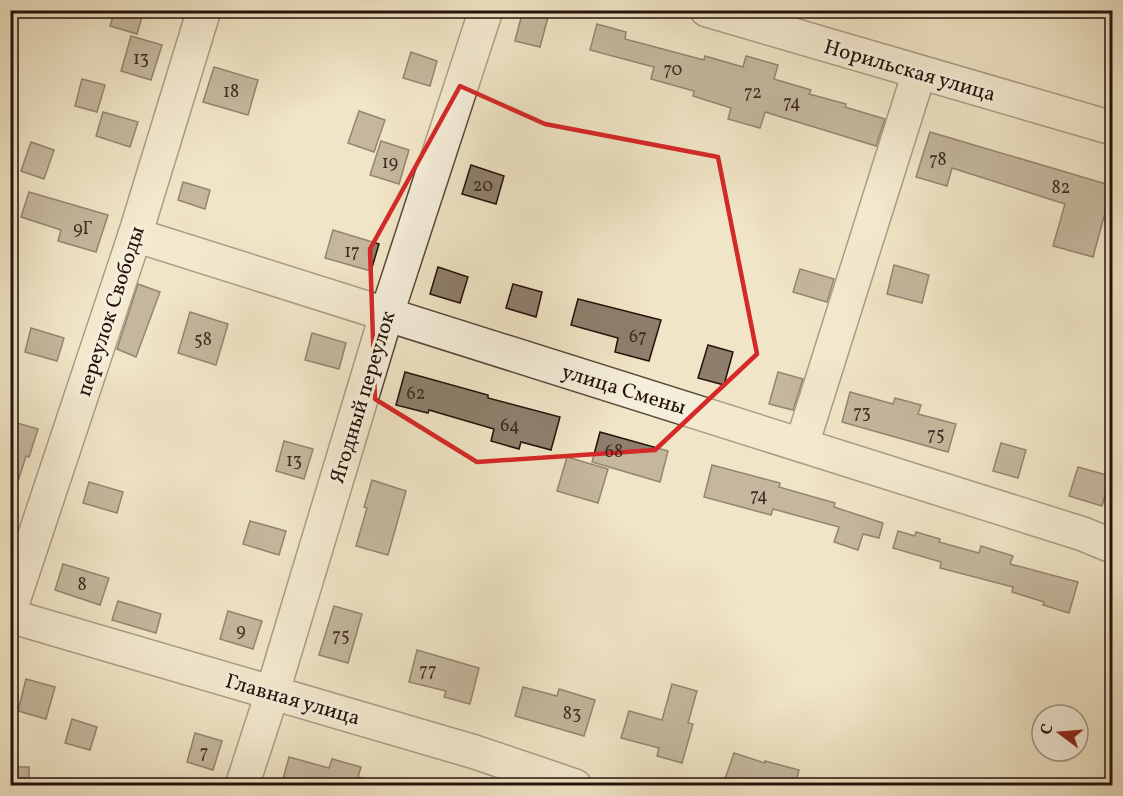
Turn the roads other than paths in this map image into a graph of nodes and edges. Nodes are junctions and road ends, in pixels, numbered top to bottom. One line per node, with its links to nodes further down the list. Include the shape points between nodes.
1 (204, 10): 6 (street, переулок Свободы)
2 (486, 10): 7 (street, Ягодный переулок)
3 (707, 10): 4 (street, Норильская улица)
4 (919, 73): 5 (street, Норильская улица); 8 (street)
5 (1113, 129)
6 (135, 235): 7 (street, улица Смены); 10 (street, переулок Свободы)
7 (386, 316): 8 (street, улица Смены); 12 (street, Ягодный переулок)
8 (802, 444): 9 (street, улица Смены)
9 (1113, 546)
10 (10, 610)
11 (10, 616): 12 (street, Главная улица)
12 (272, 693): 13 (street, Ягодный переулок); 14 (street, Главная улица, via 475,752)
13 (242, 786)
14 (575, 786)

